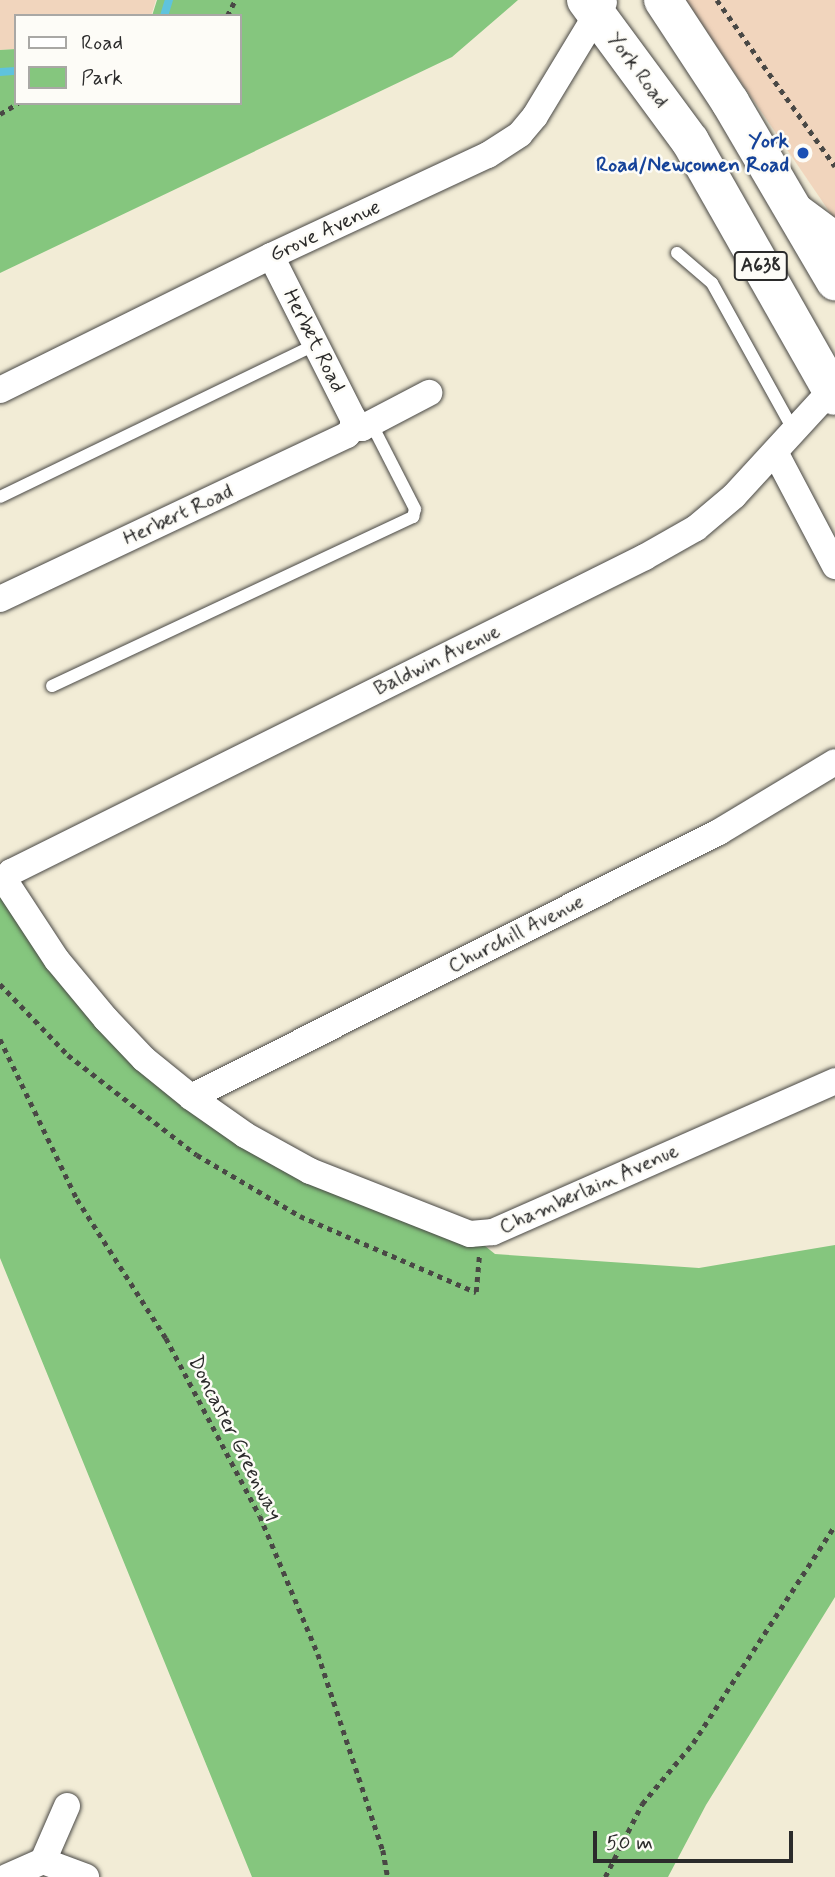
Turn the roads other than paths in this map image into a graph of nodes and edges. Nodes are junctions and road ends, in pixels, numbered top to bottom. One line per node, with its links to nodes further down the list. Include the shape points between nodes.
1 (663, 0): 3 (highway, A638)
2 (596, 5): 6 (street, Grove Avenue, via 520,134 488,155); 10 (highway, York Road / A638, via 690,141)
3 (788, 199): 4 (street); 7 (highway, A638)
4 (835, 234)
5 (677, 253): 13 (lane, via 712,283)
6 (271, 256): 8 (street, Herbet Road); 9 (street, Grove Avenue)
7 (835, 281)
8 (316, 344): 12 (street, Herbet Road, via 353,418); 15 (lane)
9 (0, 390)
10 (834, 391): 13 (street, Baldwin Avenue)
11 (429, 393): 12 (street, Herbert Road)
12 (362, 426): 17 (street, Herbert Road); 18 (lane, via 415,509 413,517)
13 (794, 431): 14 (street, Baldwin Avenue)
14 (775, 452): 16 (street); 20 (street, Baldwin Avenue, via 696,528 645,557)
15 (0, 497)
16 (835, 566)
17 (0, 599)
18 (52, 686)
19 (835, 762): 22 (street, Churchill Avenue, via 719,832)
20 (6, 878): 22 (street, Chamberlain Avenue, via 57,960 106,1019 144,1059)
21 (835, 1081): 22 (street, Chamberlain Avenue, via 493,1232 470,1234 310,1171 245,1135)
22 (191, 1097)
23 (67, 1806): 24 (street)
24 (43, 1861): 25 (street); 26 (street)
25 (7, 1877)
26 (86, 1877)

